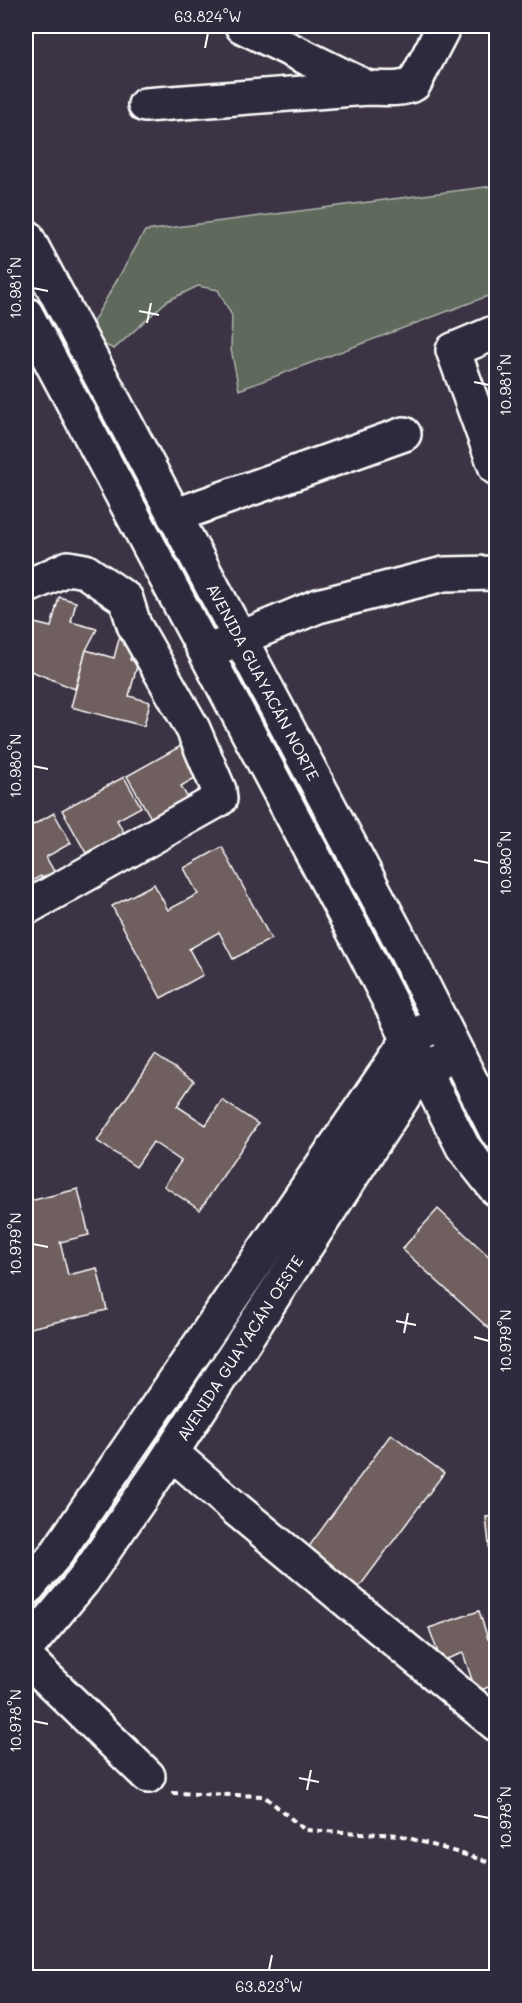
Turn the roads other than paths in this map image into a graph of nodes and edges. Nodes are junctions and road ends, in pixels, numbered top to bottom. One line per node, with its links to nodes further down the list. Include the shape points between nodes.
1 (242, 26): 3 (street)
2 (444, 26): 3 (street, via 414,84 392,89)
3 (368, 88): 4 (street)
4 (145, 105)
5 (26, 236): 10 (street, AVENIDA GUAYACÁN NORTE)
6 (26, 314): 12 (street)
7 (496, 332): 9 (street, via 453,350)
8 (404, 434): 10 (street)
9 (496, 468)
10 (174, 516): 15 (street, AVENIDA GUAYACÁN NORTE)
11 (496, 573): 15 (street, via 444,574 318,606)
12 (165, 576): 14 (street); 16 (street)
13 (26, 587): 14 (street, via 68,568 85,571)
14 (126, 599): 17 (street, via 134,625 194,729 220,800)
15 (240, 638): 16 (street); 18 (street, AVENIDA GUAYACÁN NORTE)
16 (206, 653): 19 (street)
17 (26, 908)
18 (441, 1020): 19 (street, AVENIDA GUAYACÁN OESTE); 20 (street, AVENIDA GUAYACÁN NORTE)
19 (409, 1041): 21 (street); 25 (street, AVENIDA GUAYACÁN OESTE, via 57,1553)
20 (455, 1051): 21 (street, AVENIDA GUAYACÁN OESTE); 22 (street, AVENIDA GUAYACÁN NORTE)
21 (425, 1071): 23 (street, via 463,1147); 24 (street, AVENIDA GUAYACÁN OESTE, via 409,1088)
22 (496, 1131)
23 (496, 1190)
24 (172, 1453): 26 (street, AVENIDA GUAYACÁN OESTE, via 83,1581); 28 (street)
25 (26, 1590)
26 (26, 1649)
27 (26, 1658): 29 (street)
28 (496, 1724)
29 (148, 1776)

